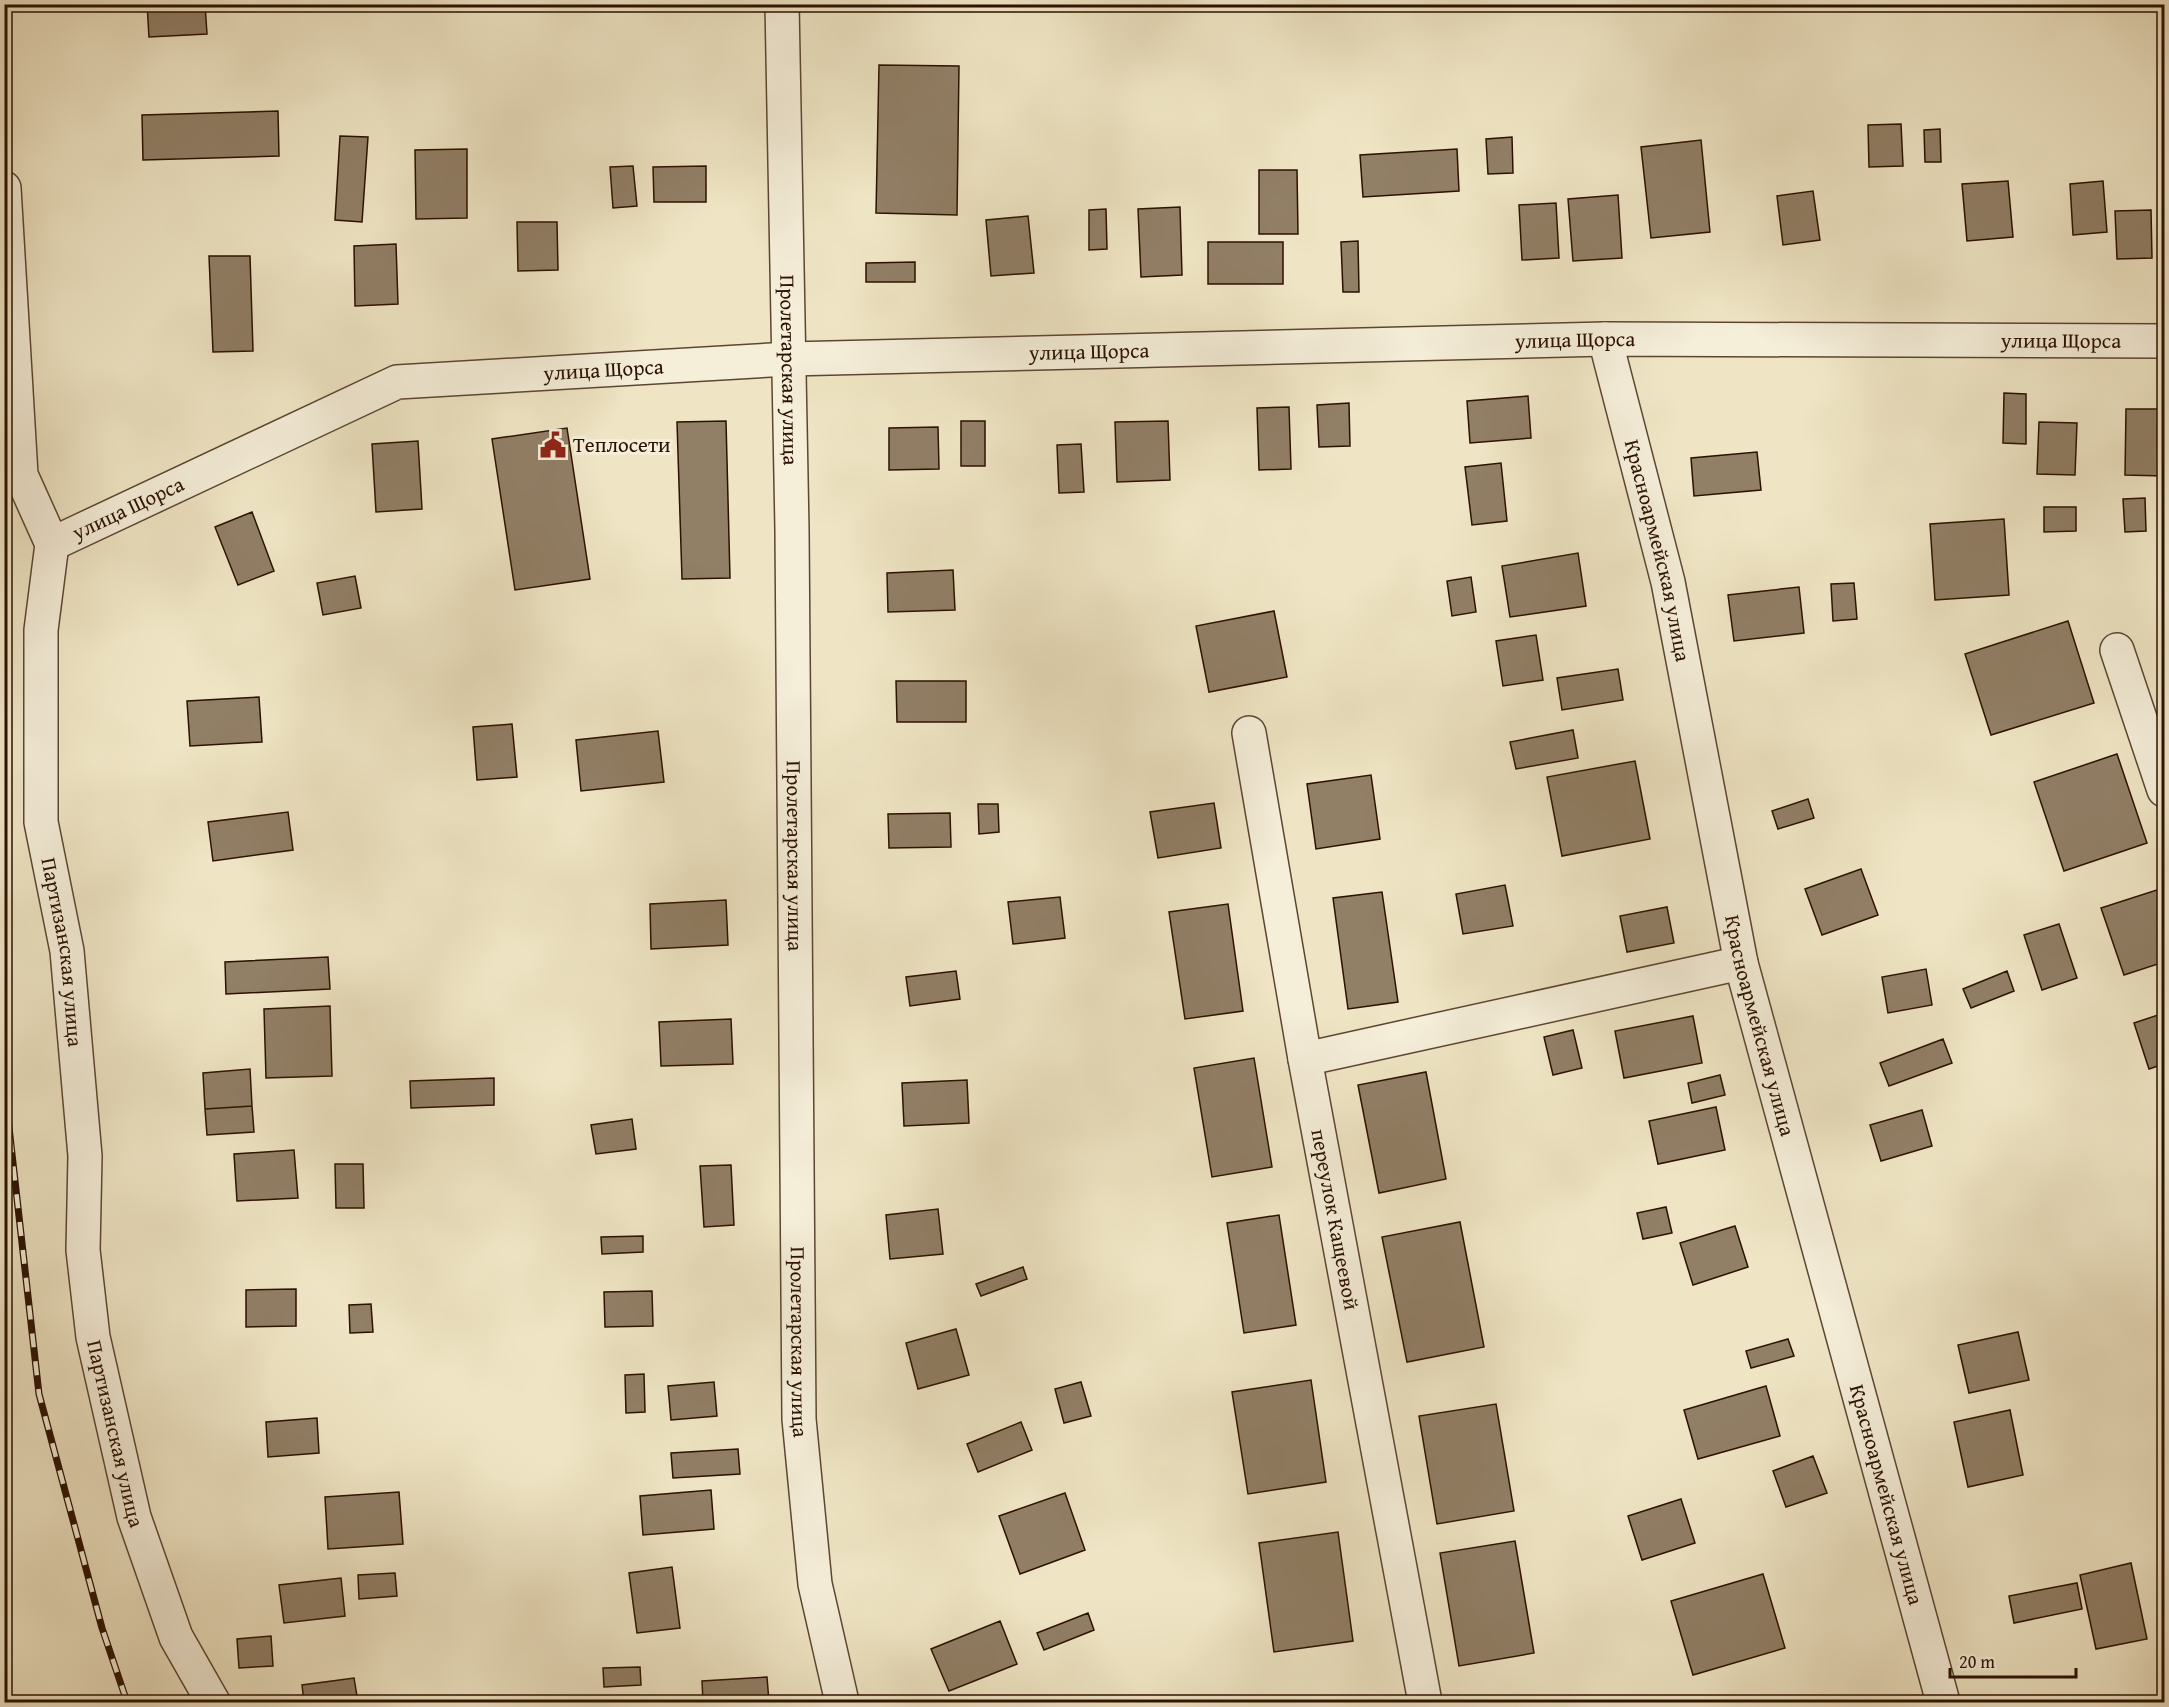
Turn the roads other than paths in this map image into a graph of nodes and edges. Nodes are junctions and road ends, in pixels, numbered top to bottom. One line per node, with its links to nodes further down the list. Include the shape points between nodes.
1 (782, 4): 5 (street, Пролетарская улица)
2 (4, 188): 6 (street, via 21,475)
3 (1605, 339): 4 (street, улица Щорса); 5 (street, улица Щорса); 10 (street, Красноармейская улица, via 1668,582)
4 (2164, 341)
5 (789, 358): 6 (street, улица Щорса, via 397,382); 13 (street, Пролетарская улица, via 799,1419 815,1584)
6 (52, 544): 12 (street, Партизанская улица, via 41,630 41,822 67,951 86,1156 83,1250 93,1337 135,1517 176,1636)
7 (2116, 650): 9 (street)
8 (1250, 734): 11 (street, переулок Кащеевой)
9 (2164, 790)
10 (1741, 963): 11 (street); 15 (street, Красноармейская улица)
11 (1305, 1059): 14 (street, переулок Кащеевой)
12 (213, 1702)
13 (842, 1702)
14 (1425, 1702)
15 (1943, 1702)

